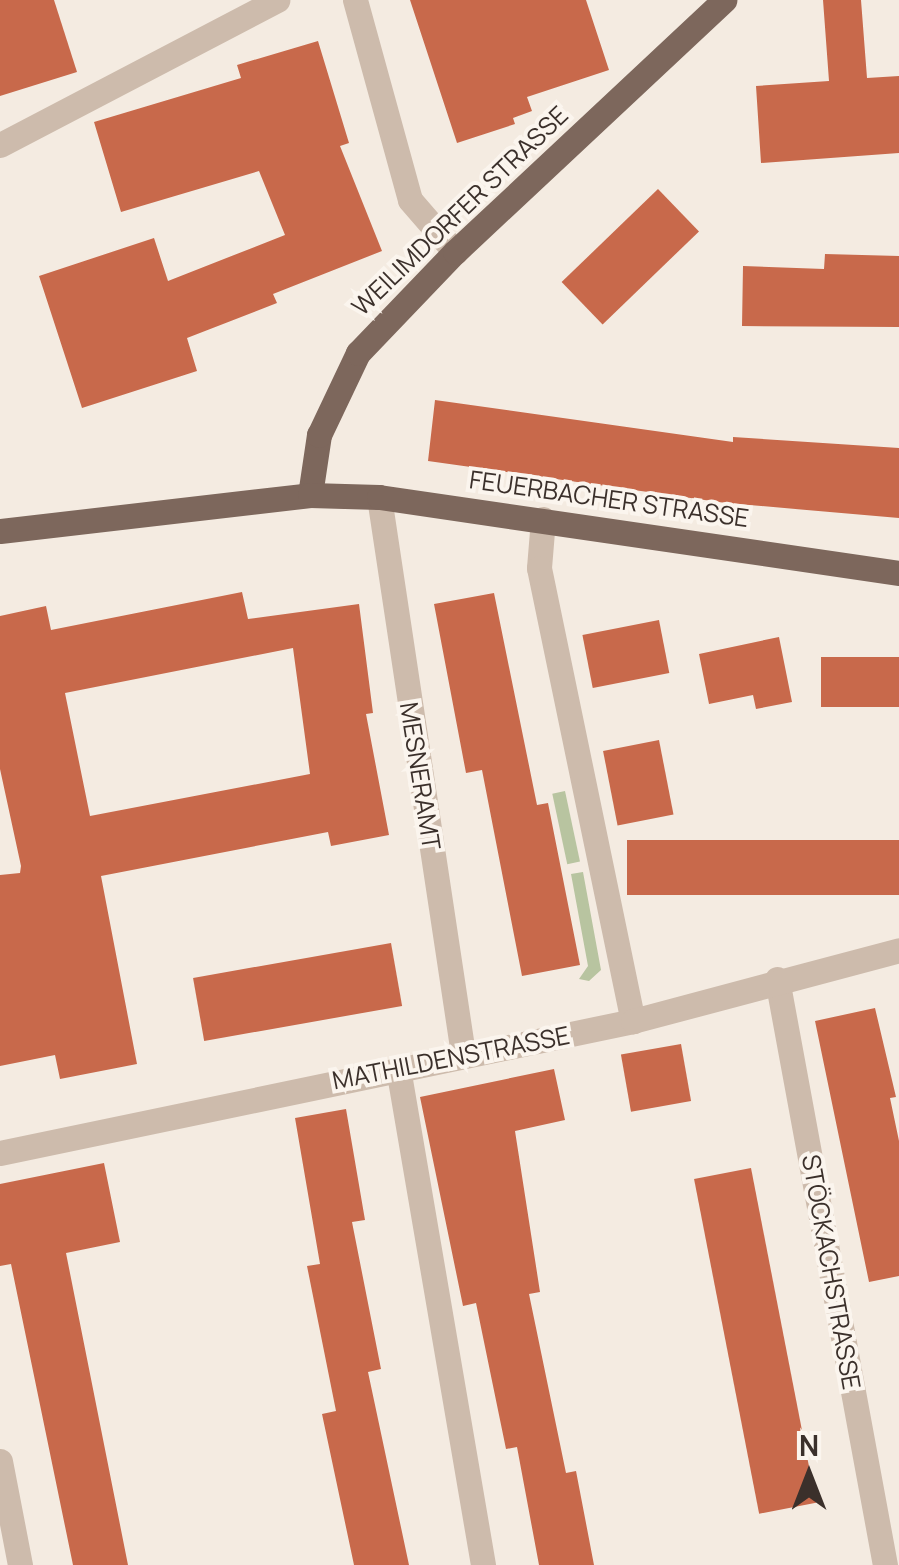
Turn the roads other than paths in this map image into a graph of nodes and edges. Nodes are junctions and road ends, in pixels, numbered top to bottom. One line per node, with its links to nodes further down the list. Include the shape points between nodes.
1 (277, 0): 4 (street)
2 (356, 0): 5 (street, via 410,200)
3 (724, 0): 5 (main road, WEILIMDORFER STRASSE)
4 (0, 145)
5 (454, 252): 6 (main road, WEILIMDORFER STRASSE, via 358,353 319,435)
6 (310, 494): 7 (main road, FEUERBACHER STRASSE); 9 (main road)
7 (379, 497): 8 (main road, FEUERBACHER STRASSE); 14 (street, MESNERAMT)
8 (543, 519): 10 (main road, FEUERBACHER STRASSE); 13 (street, via 539,568)
9 (0, 531)
10 (899, 573)
11 (899, 950): 12 (street, MATHILDENSTRASSE)
12 (777, 978): 13 (street, MATHILDENSTRASSE); 18 (street, STÖCKACHSTRASSE)
13 (633, 1021): 14 (street, MATHILDENSTRASSE)
14 (463, 1054): 15 (street, MATHILDENSTRASSE)
15 (398, 1068): 16 (street, MATHILDENSTRASSE); 20 (street)
16 (0, 1153)
17 (0, 1462): 19 (street)
18 (882, 1562)
19 (20, 1565)
20 (482, 1565)

